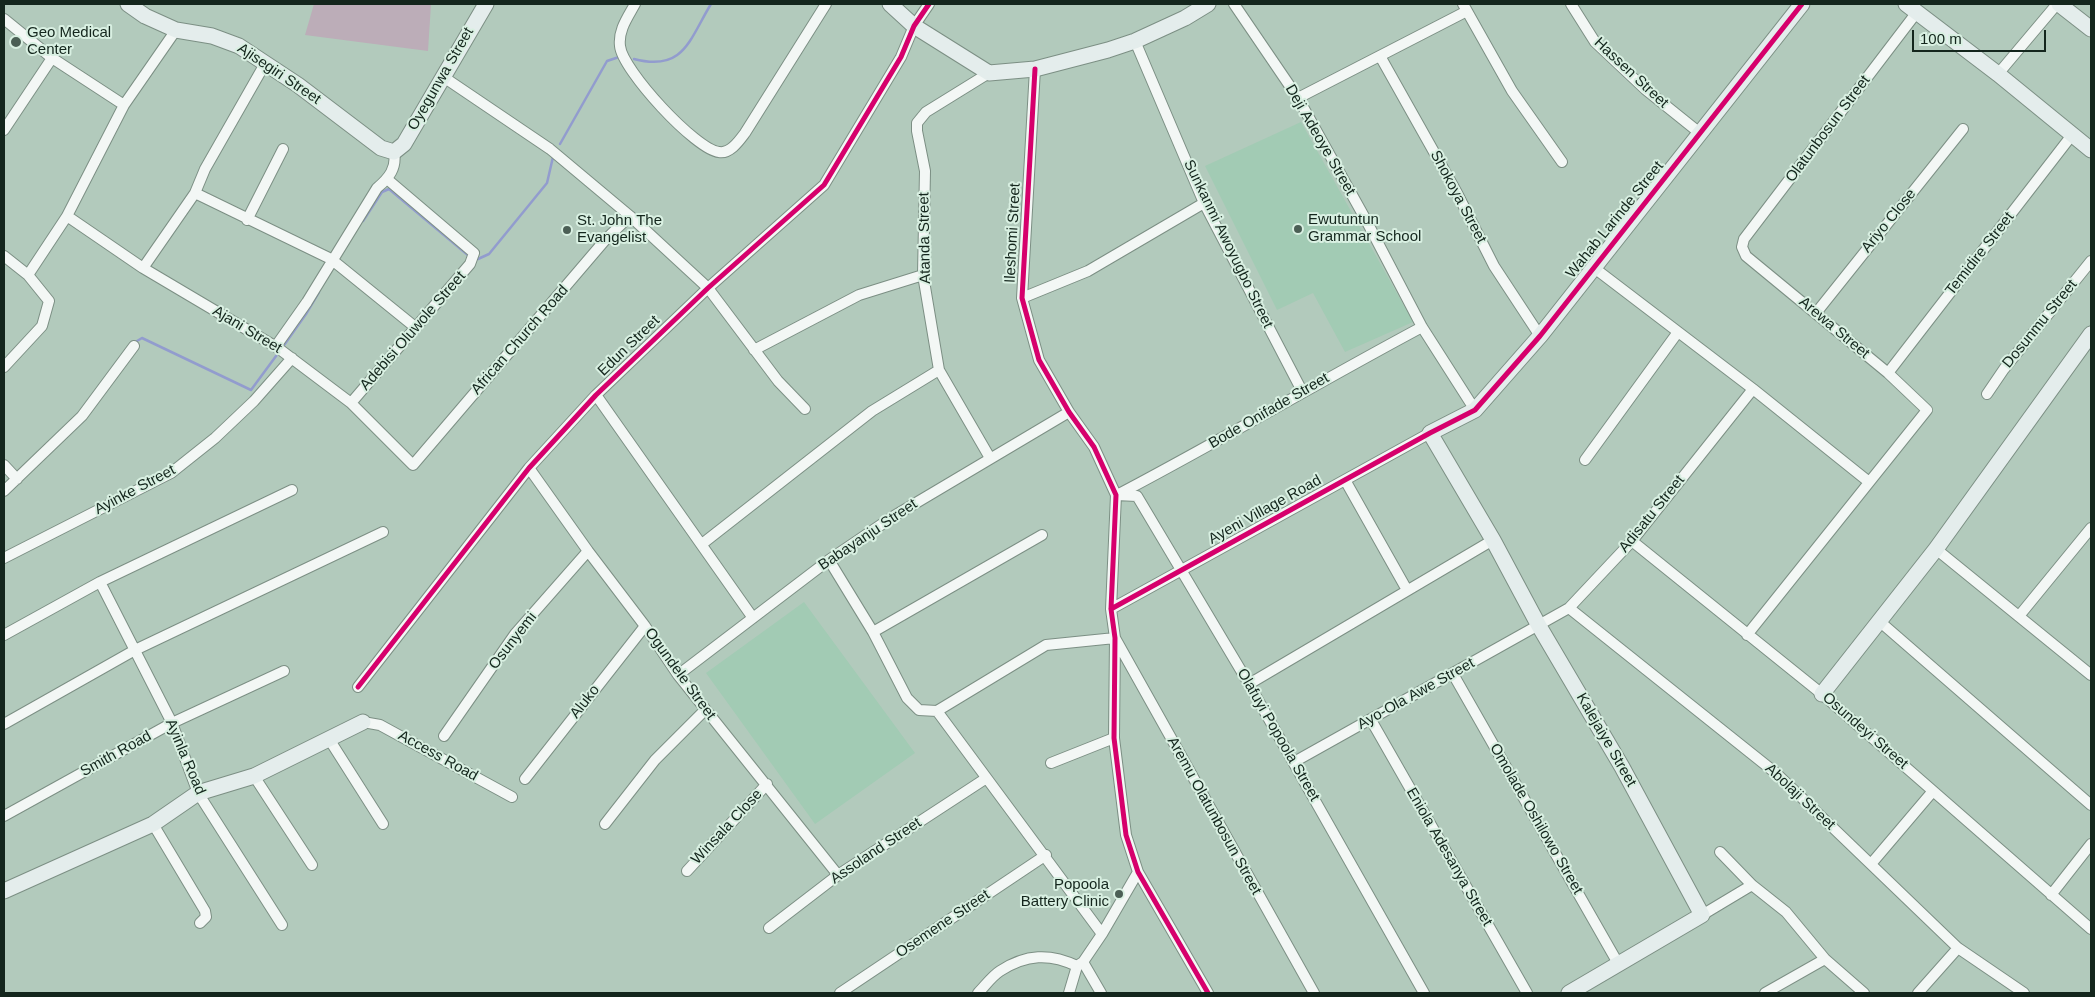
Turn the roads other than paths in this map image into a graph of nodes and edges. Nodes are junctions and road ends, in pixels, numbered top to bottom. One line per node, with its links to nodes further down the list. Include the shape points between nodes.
1 (128, 4): 17 (street, Ajisegiri Street)
2 (486, 4): 25 (street, Oyegunwa Street)
3 (635, 4): 4 (street, via 620,36 620,49 628,68 643,89 705,148 720,153 728,150 745,133)
4 (826, 4)
5 (890, 4): 15 (street)
6 (929, 4): 15 (street, Edun Street)
7 (1208, 4): 18 (street)
8 (1234, 4): 26 (street, Deji Adeoye Street)
9 (1570, 4): 30 (street, Hassen Street, via 1595,42 1645,89)
10 (1802, 4): 30 (street, Wahab Larinde Street)
11 (2058, 4): 16 (street); 24 (street)
12 (1465, 7): 19 (street); 35 (street, via 1512,91)
13 (1912, 8): 24 (street); 42 (street, Olatunbosun Street)
14 (4, 19): 20 (street)
15 (914, 26): 23 (street); 50 (street, Edun Street, via 901,57 824,185)
16 (2091, 29)
17 (176, 30): 21 (street, Ajisegiri Street, via 212,36 239,46); 27 (street)
18 (1136, 41): 22 (street); 38 (street, Sunkanmi Awoyugbo Street)
19 (1380, 56): 26 (street); 57 (street, Shokoya Street, via 1494,266)
20 (52, 58): 27 (street); 29 (street)
21 (266, 62): 34 (street, Ajisegiri Street, via 381,148); 37 (street, via 204,169)
22 (1035, 69): 23 (street); 51 (street, Ileshomi Street)
23 (989, 73): 49 (street, Atanda Street, via 926,112 917,123 925,171)
24 (1998, 74): 31 (street)
25 (442, 76): 34 (street, Oyegunwa Street, via 404,144); 40 (street, via 550,149)
26 (1298, 98): 54 (street, Deji Adeoye Street)
27 (124, 105): 39 (street)
28 (1963, 129): 52 (street, Ariyo Close)
29 (4, 130)
30 (1701, 134): 46 (street, Wahab Larinde Street)
31 (2072, 135): 33 (street); 63 (street, Temidire Street)
32 (283, 149): 41 (street)
33 (2091, 150)
34 (394, 152): 36 (street, via 396,162)
35 (1562, 162)
36 (387, 179): 44 (street, Ayinke Street, via 377,188); 53 (street, Adebisi Oluwole Street, via 474,253 470,264)
37 (196, 193): 41 (street); 47 (street)
38 (1204, 202): 51 (street, via 1088,271); 65 (street, Sunkanmi Awoyugbo Street)
39 (67, 216): 47 (street, Ajani Street); 48 (street)
40 (630, 216): 50 (street); 75 (street, African Church Road, via 600,246)
41 (247, 220): 44 (street)
42 (1742, 246): 52 (street, Arewa Street, via 1746,256)
43 (4, 256): 48 (street)
44 (331, 259): 53 (street); 60 (street, Ayinke Street)
45 (2091, 260): 66 (street, Dosunmu Street)
46 (1593, 266): 55 (street); 57 (street, Wahab Larinde Street)
47 (143, 268): 60 (street, Ajani Street)
48 (28, 275): 61 (street, via 49,302 42,326)
49 (923, 275): 59 (street, via 859,295); 62 (street, Atanda Street)
50 (708, 288): 59 (street); 67 (street, Edun Street)
51 (1022, 298): 71 (street, Ileshomi Street, via 1039,360)
52 (1816, 313): 63 (street, Arewa Street)
53 (416, 327): 68 (street, Adebisi Oluwole Street)
54 (1422, 327): 65 (street, Bode Onifade Street); 70 (street, Deji Adeoye Street)
55 (1678, 332): 64 (street); 74 (street)
56 (2091, 334): 90 (street)
57 (1540, 336): 70 (street, Wahab Larinde Street)
58 (134, 346): 78 (street, via 82,416)
59 (754, 350): 69 (street)
60 (282, 351): 68 (street, Ajani Street); 92 (street, Ayinke Street, via 254,401 171,473)
61 (4, 367)
62 (939, 370): 73 (street, Atanda Street); 89 (street, via 872,411)
63 (1888, 373): 80 (street, Arewa Street, via 1927,410)
64 (1753, 389): 80 (street); 88 (street, Adisatu Street)
65 (1302, 391): 83 (street, Bode Onifade Street, via 1209,446)
66 (1989, 391)
67 (596, 394): 77 (street, Edun Street); 89 (street)
68 (350, 403): 75 (street, Ajani Street)
69 (805, 408)
70 (1475, 410): 72 (street, Wahab Larinde Street)
71 (1069, 412): 73 (street, Babayanju Street); 83 (street, Ileshomi Street, via 1094,447)
72 (1430, 432): 79 (street, Ayeni Village Road); 87 (street, Kalejaiye Street)
73 (990, 458): 93 (street, Babayanju Street)
74 (1585, 460)
75 (413, 465)
76 (4, 466): 78 (street)
77 (529, 468): 91 (street, Ogundele Street); 114 (street, Edun Street)
78 (17, 479): 82 (street)
79 (1345, 480): 94 (street, Ayeni Village Road); 96 (street)
80 (1869, 482): 106 (street)
81 (292, 490): 95 (street)
82 (4, 491)
83 (1116, 495): 94 (street, Olafuyi Popoola Street, via 1137,496); 98 (street)
84 (2091, 528): 99 (street)
85 (383, 532): 108 (street)
86 (1042, 535): 104 (street)
87 (1494, 540): 96 (street); 103 (street, Kalejaiye Street)
88 (1632, 541): 97 (street, Adisatu Street); 106 (street, Osundeyi Street)
89 (702, 544): 100 (street)
90 (1936, 549): 99 (street); 101 (street)
91 (588, 551): 102 (street, Ogundele Street); 122 (street, Osunyemi, via 515,634)
92 (4, 558)
93 (829, 560): 100 (street, Babayanju Street); 104 (street)
94 (1182, 570): 98 (street, Ayeni Village Road); 113 (street, Olafuyi Popoola Street)
95 (100, 582): 105 (street); 108 (street, Ayinla Road)
96 (1406, 590): 113 (street)
97 (1569, 608): 103 (street, Adisatu Street); 142 (street, Abolaji Street, via 1777,774)
98 (1111, 609): 107 (street)
99 (2019, 616): 111 (street)
100 (753, 618): 112 (street, Babayanju Street)
101 (1878, 620): 115 (street); 134 (street)
102 (645, 626): 112 (street, Ogundele Street); 128 (street, Aluko)
103 (1539, 626): 110 (street, Ayo-Ola Awe Street); 150 (street, Kalejaiye Street, via 1622,767)
104 (873, 632): 117 (street, via 906,698 919,710)
105 (4, 635)
106 (1747, 635): 115 (street, Osundeyi Street)
107 (1115, 638): 117 (street, via 1046,645); 123 (street); 165 (street, Aremu Olatunbosun Street)
108 (135, 650): 120 (street, Ayinla Road); 121 (street)
109 (284, 671): 120 (street, Smith Road)
110 (1453, 674): 118 (street, Ayo-Ola Awe Street); 159 (street, Omolade Oshilowo Street)
111 (2091, 674)
112 (678, 675): 116 (street, Ogundele Street)
113 (1249, 684): 125 (street, Olafuyi Popoola Street)
114 (358, 687)
115 (1822, 694): 131 (street, Osundeyi Street)
116 (705, 710): 130 (street, Ogundele Street); 138 (street, via 655,760)
117 (938, 711): 129 (street)
118 (1372, 720): 125 (street, Ayo-Ola Awe Street); 167 (street, Eniola Adesanya Street)
119 (362, 722): 124 (street); 133 (street, Access Road, via 380,725)
120 (172, 723): 132 (street, Ayinla Road); 135 (street, Smith Road)
121 (4, 724)
122 (444, 736)
123 (1114, 738): 126 (street); 145 (street, via 1126,835)
124 (329, 739): 127 (street); 137 (street)
125 (1294, 762): 166 (street, Olafuyi Popoola Street)
126 (1051, 763)
127 (254, 776): 132 (street); 143 (street)
128 (525, 779)
129 (985, 779): 141 (street); 146 (street, Assoland Street)
130 (767, 784): 144 (street, Winsala Close); 146 (street, Ogundele Street)
131 (1933, 791): 142 (street); 149 (street, Osundeyi Street)
132 (198, 793): 136 (street); 152 (street, Ayinla Road)
133 (512, 797)
134 (2091, 805)
135 (4, 816)
136 (153, 824): 148 (street); 151 (street, via 206,911 206,917)
137 (382, 824)
138 (605, 824)
139 (2091, 844): 149 (street)
140 (1720, 852): 147 (street)
141 (1046, 854): 155 (street); 160 (street, Osemene Street)
142 (1871, 864): 156 (street, Abolaji Street)
143 (312, 865)
144 (686, 871)
145 (1138, 872): 155 (street); 164 (street)
146 (838, 875): 153 (street, Assoland Street)
147 (1752, 885): 150 (street); 157 (street, via 1786,912)
148 (4, 890)
149 (2051, 895): 154 (street, Osundeyi Street)
150 (1702, 915): 159 (street)
151 (200, 923)
152 (282, 925)
153 (769, 928)
154 (2091, 929)
155 (1102, 934): 158 (street)
156 (1958, 948): 171 (street); 172 (street, Abolaji Street)
157 (1825, 959): 169 (street); 170 (street)
158 (1080, 964): 161 (street, via 1036,956 999,971); 162 (street); 163 (street)
159 (1619, 965): 168 (street)
160 (840, 993)
161 (978, 993)
162 (1069, 993)
163 (1101, 993)
164 (1208, 993)
165 (1314, 993)
166 (1424, 993)
167 (1527, 993)
168 (1569, 993)
169 (1764, 993)
170 (1864, 993)
171 (1918, 993)
172 (2024, 993)

